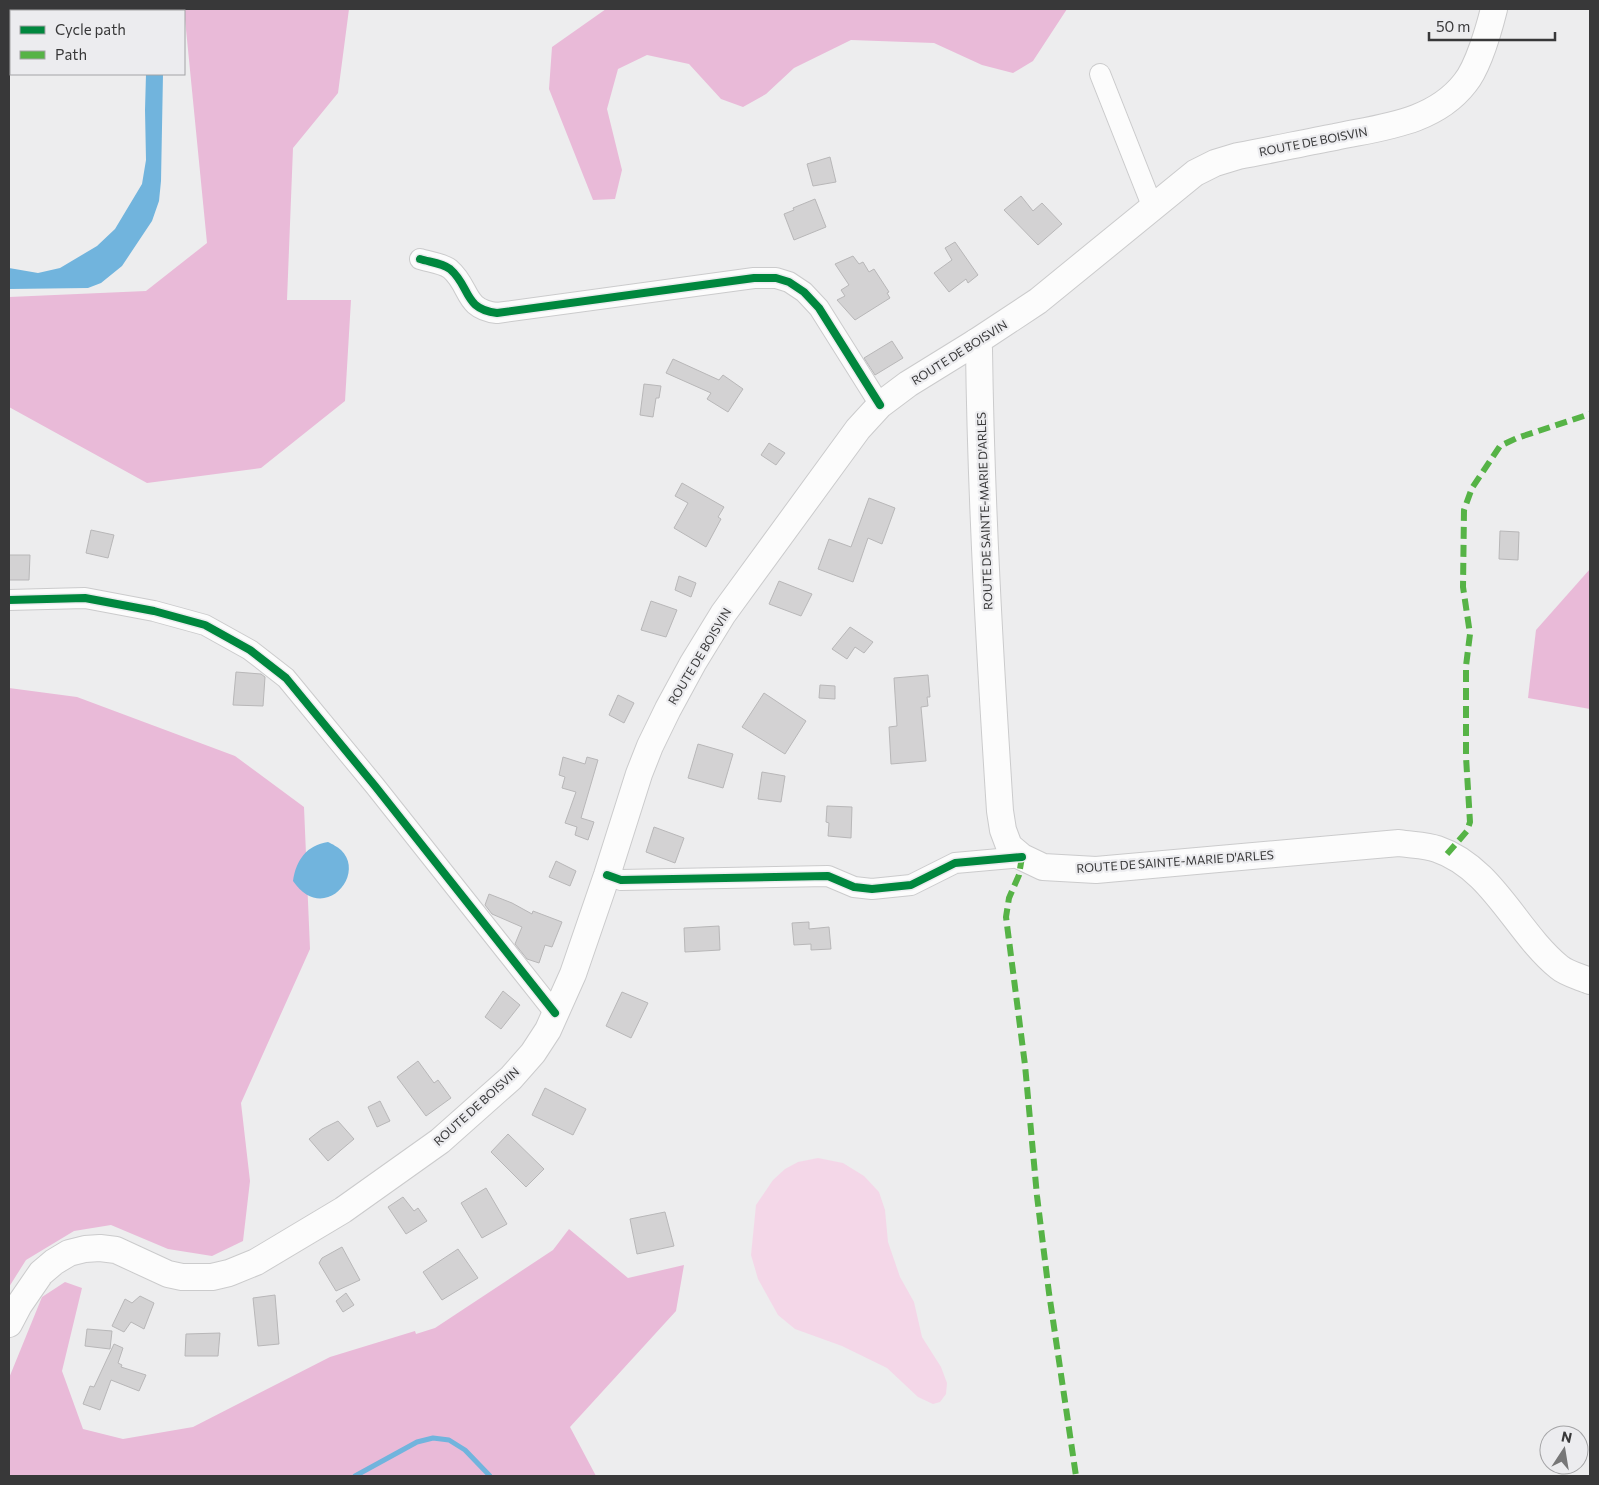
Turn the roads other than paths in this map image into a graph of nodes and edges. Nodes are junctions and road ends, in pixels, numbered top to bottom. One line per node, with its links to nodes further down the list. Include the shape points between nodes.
1 (1494, 9): 3 (main road, ROUTE DE BOISVIN, via 1483,45 1466,82 1450,100 1400,124 1215,163 1195,173)
2 (1100, 74): 3 (street)
3 (1153, 208): 5 (main road, ROUTE DE BOISVIN, via 1038,301)
4 (420, 259): 6 (street, via 449,268 480,310 497,313 754,278 789,282 819,308)
5 (976, 342): 6 (main road, ROUTE DE BOISVIN); 8 (main road, ROUTE DE SAINTE-MARIE D'ARLES, via 979,349 990,650 1000,811 1009,846)
6 (880, 405): 9 (main road, ROUTE DE BOISVIN, via 858,429 734,598 693,663 650,746)
7 (9, 600): 11 (street, via 85,598 154,610 205,625 250,650 286,678)
8 (1022, 858): 9 (street, via 955,863 911,885 872,889 854,887 828,876 621,880); 10 (main road, ROUTE DE SAINTE-MARIE D'ARLES, via 1043,867 1096,870 1399,843 1437,848 1464,862 1560,968)
9 (607, 875): 11 (main road, ROUTE DE BOISVIN, via 573,974)
10 (1590, 981)
11 (555, 1013): 12 (main road, ROUTE DE BOISVIN, via 533,1053 511,1078 440,1141 343,1210 256,1262 229,1273 182,1277 168,1274 116,1250 85,1248 54,1262 41,1273)
12 (9, 1324)

